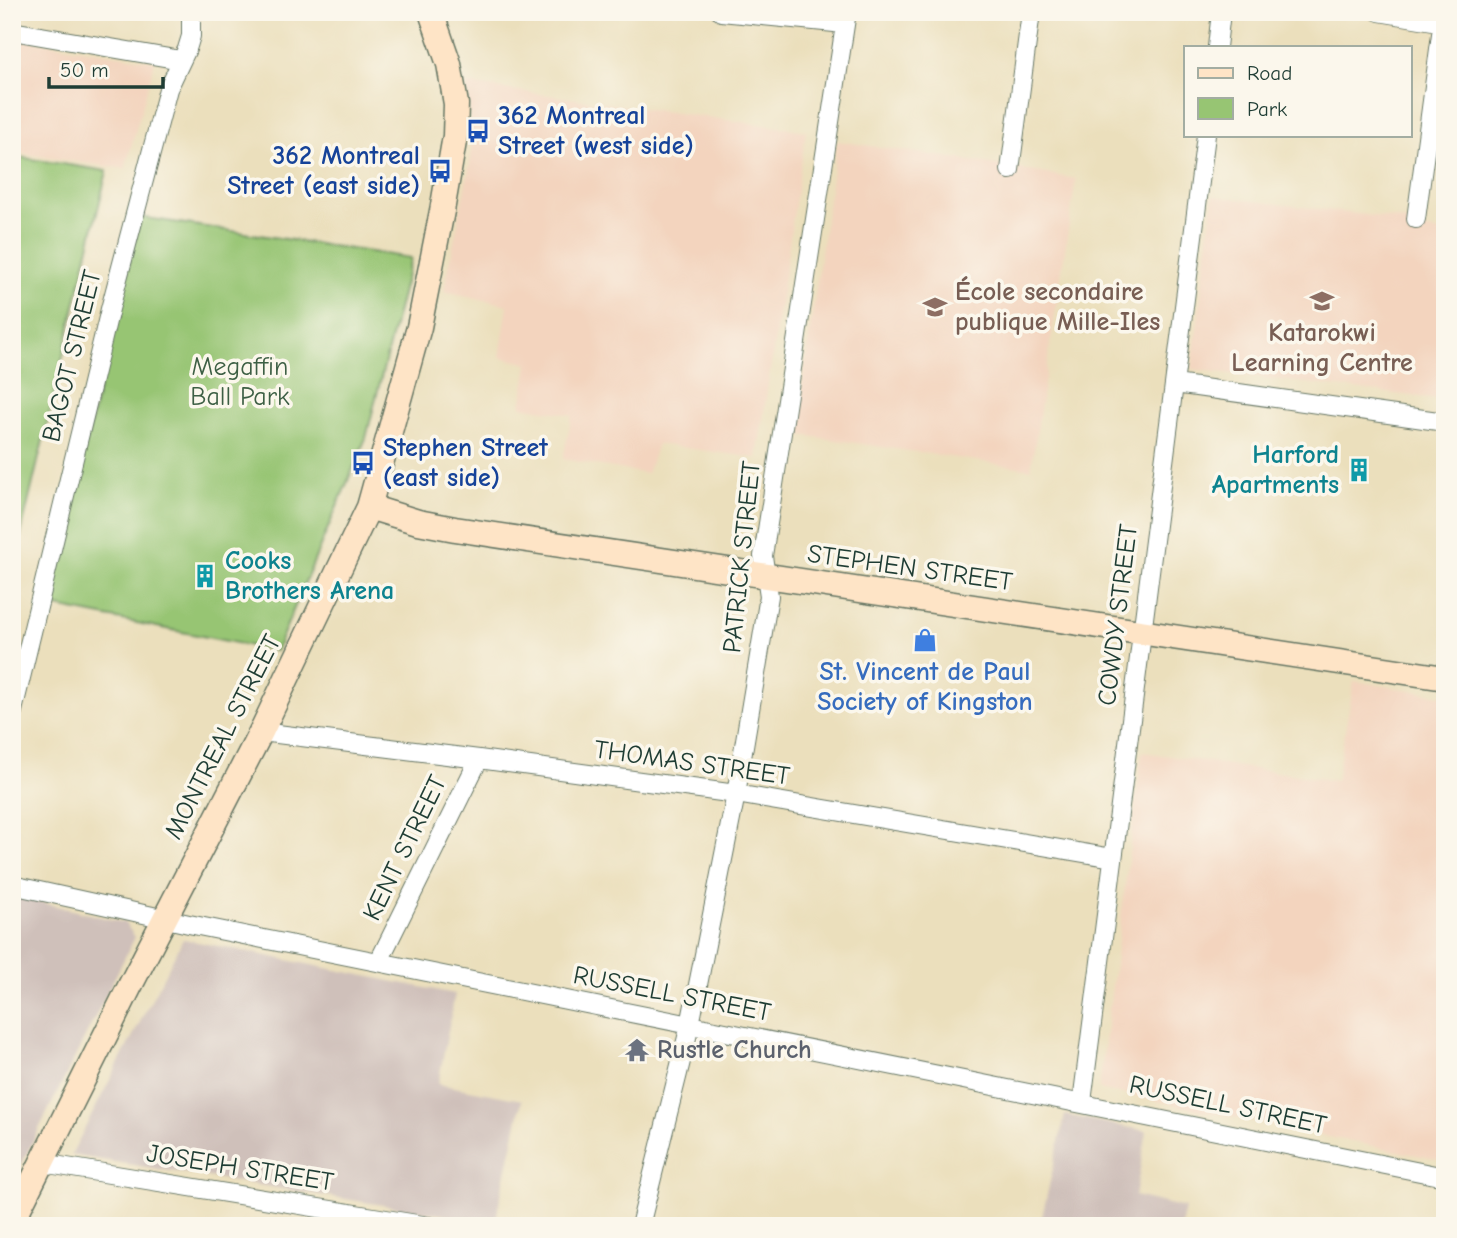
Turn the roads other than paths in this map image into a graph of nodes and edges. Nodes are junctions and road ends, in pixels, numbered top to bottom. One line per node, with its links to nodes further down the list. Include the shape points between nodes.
1 (191, 12): 11 (street, BAGOT STREET, via 191,36)
2 (431, 12): 17 (main road, MONTREAL STREET, via 449,64 456,104 455,136 419,327)
3 (722, 12): 7 (street)
4 (1031, 12): 13 (street)
5 (1221, 12): 10 (street)
6 (1379, 12): 8 (street)
7 (846, 18): 18 (street, PATRICK STREET, via 763,556)
8 (1444, 19): 14 (street)
9 (12, 31): 11 (street)
10 (1217, 46)
11 (181, 60): 21 (street, BAGOT STREET, via 168,91 110,309)
12 (1206, 136): 15 (street, COWDY STREET)
13 (1010, 170)
14 (1416, 219)
15 (1175, 384): 16 (street); 19 (street, COWDY STREET)
16 (1445, 422)
17 (369, 507): 18 (main road, STEPHEN STREET, via 455,529); 22 (main road, MONTREAL STREET)
18 (767, 576): 19 (main road, STEPHEN STREET); 24 (street, PATRICK STREET, via 769,596)
19 (1142, 632): 20 (main road, STEPHEN STREET); 25 (street, COWDY STREET)
20 (1445, 678)
21 (12, 715)
22 (261, 732): 23 (street, THOMAS STREET); 27 (main road, MONTREAL STREET)
23 (479, 759): 24 (street, THOMAS STREET); 28 (street, KENT STREET)
24 (736, 794): 25 (street, THOMAS STREET); 29 (street, PATRICK STREET)
25 (1113, 858): 30 (street, COWDY STREET)
26 (12, 885): 27 (street, RUSSELL STREET)
27 (164, 918): 28 (street, RUSSELL STREET); 31 (main road, MONTREAL STREET)
28 (379, 961): 29 (street, RUSSELL STREET)
29 (690, 1025): 30 (street, RUSSELL STREET); 35 (street, PATRICK STREET)
30 (1082, 1102): 32 (street, RUSSELL STREET)
31 (42, 1163): 33 (main road, MONTREAL STREET); 34 (street, JOSEPH STREET)
32 (1445, 1177)
33 (12, 1222)
34 (429, 1226)
35 (640, 1226)

